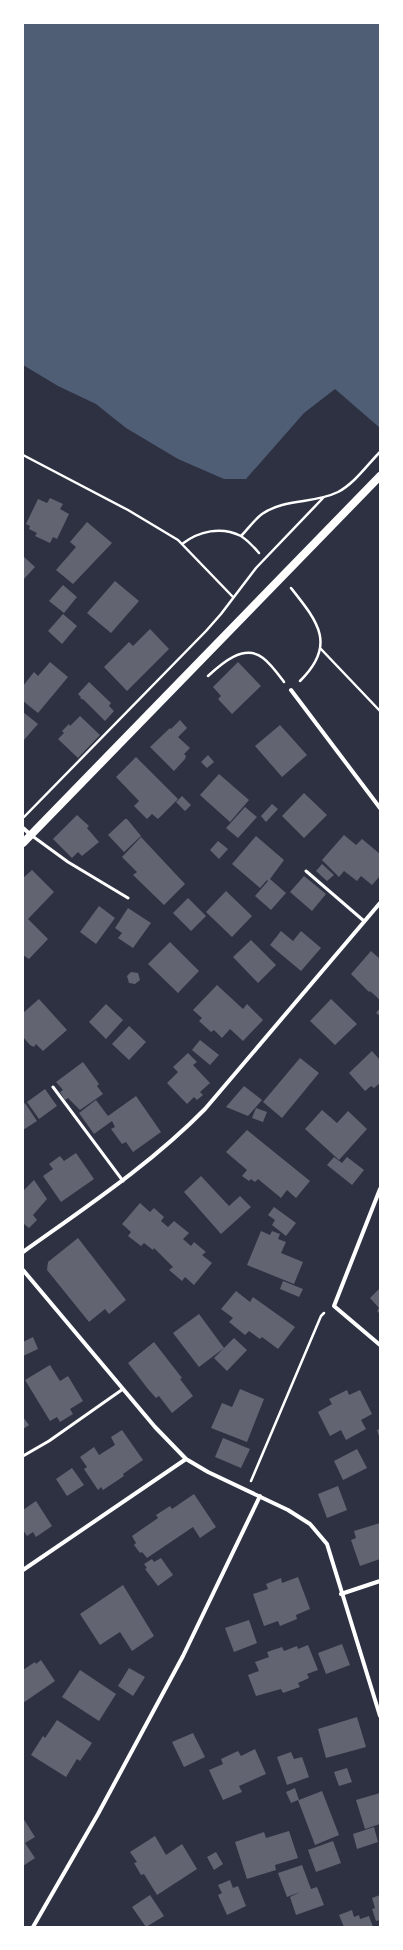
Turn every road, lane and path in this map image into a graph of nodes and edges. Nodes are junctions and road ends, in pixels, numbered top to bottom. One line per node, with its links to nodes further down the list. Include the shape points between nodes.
1 (380, 452): 4 (path, via 352,481 338,492)
2 (23, 455): 6 (path, via 142,517)
3 (380, 476): 17 (main road)
4 (323, 498): 5 (path, via 289,503 275,508 263,514); 9 (path, via 256,568)
5 (241, 536): 6 (path, via 216,530 202,532); 7 (path)
6 (182, 544): 9 (path)
7 (259, 553)
8 (292, 588): 10 (path, via 316,621 320,632)
9 (233, 597): 15 (path, via 206,631)
10 (320, 648): 12 (path, via 305,676); 13 (path)
11 (208, 676): 12 (path, via 230,658 242,653 254,654 262,657)
12 (291, 690): 14 (street)
13 (380, 711)
14 (380, 808)
15 (23, 818)
16 (23, 828): 17 (street)
17 (31, 835): 18 (main road); 20 (lane, via 68,862)
18 (23, 843)
19 (306, 871): 22 (lane)
20 (128, 898)
21 (380, 903): 22 (street)
22 (364, 921): 24 (street, via 205,1109 178,1137)
23 (53, 1087): 24 (lane)
24 (122, 1181): 26 (street)
25 (380, 1189): 28 (street)
26 (23, 1252)
27 (23, 1270): 30 (street)
28 (334, 1306): 29 (street); 33 (path, via 320,1316)
29 (380, 1345)
30 (123, 1389): 31 (lane); 32 (street, via 168,1442)
31 (23, 1456)
32 (186, 1459): 33 (street); 35 (street)
33 (247, 1490): 34 (street)
34 (260, 1496): 37 (street, via 310,1524 326,1544); 39 (street, via 183,1656 98,1814)
35 (23, 1570)
36 (380, 1581): 37 (street)
37 (341, 1594): 38 (street)
38 (380, 1716)
39 (33, 1927)

